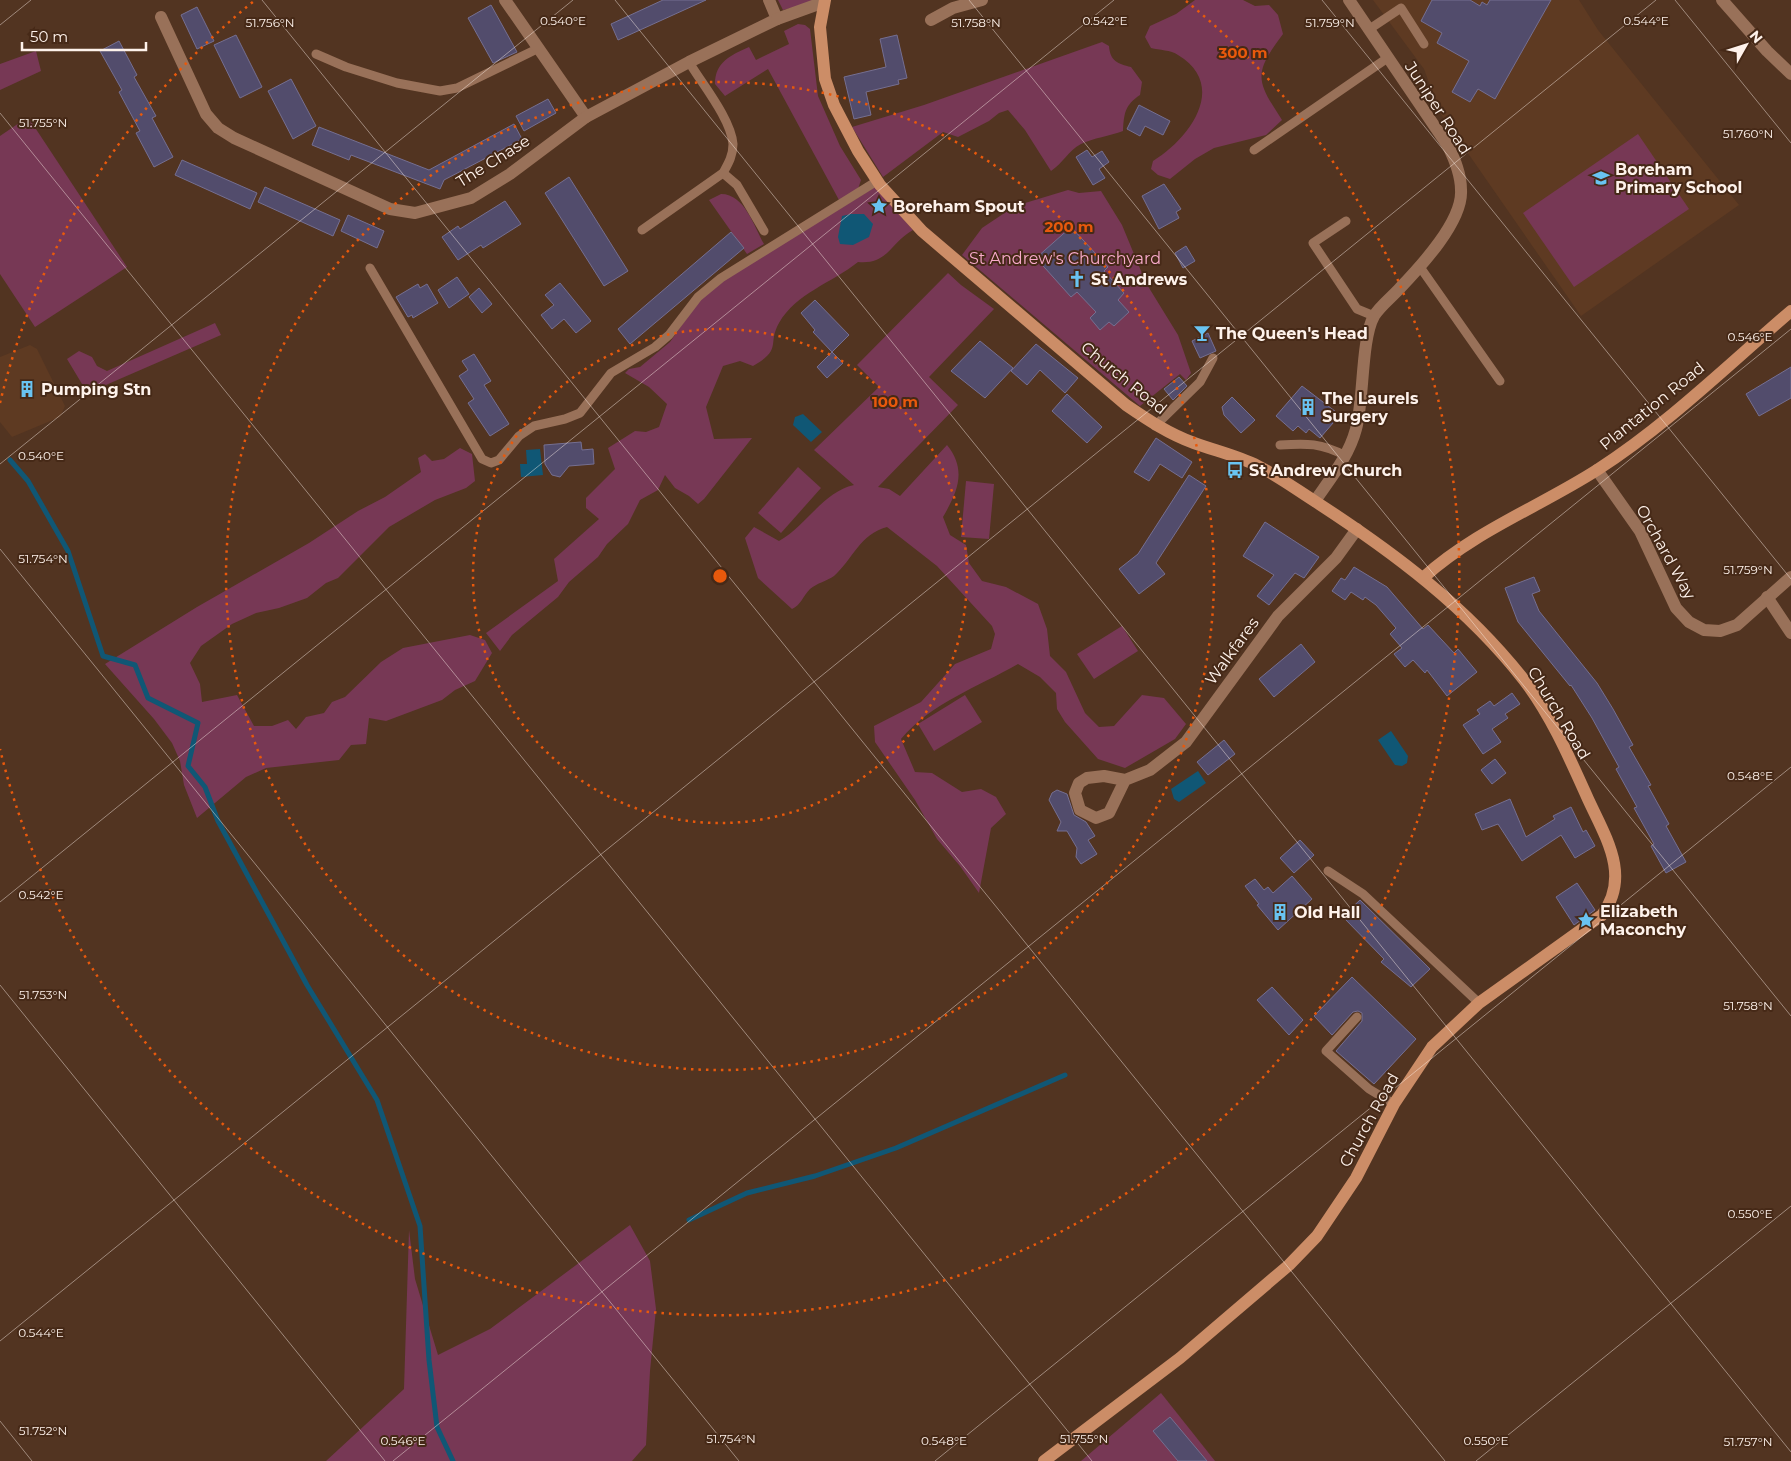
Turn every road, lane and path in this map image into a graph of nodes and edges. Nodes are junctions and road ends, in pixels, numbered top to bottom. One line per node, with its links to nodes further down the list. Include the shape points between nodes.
1 (505, 0): 12 (street)
2 (768, 0): 8 (street)
3 (982, 0): 9 (street, via 953,8)
4 (1349, 0): 10 (street, Juniper Road)
5 (1722, 0): 16 (street, via 1753,37)
6 (825, 1): 8 (street, The Chase); 20 (street, Church Road, via 820,27 826,79 834,105)
7 (161, 17): 17 (street, The Chase, via 206,114 218,128 390,209 415,213 471,198 510,174)
8 (777, 19): 15 (street, The Chase)
9 (931, 20)
10 (1368, 30): 11 (lane, via 1401,8); 14 (street, Juniper Road)
11 (1424, 44)
12 (539, 48): 13 (lane, via 457,88 440,90 398,83); 17 (street)
13 (316, 54)
14 (1386, 59): 18 (lane); 24 (street, Juniper Road, via 1448,146 1456,164 1461,190 1459,208 1453,220)
15 (689, 62): 17 (street, The Chase); 19 (lane, via 729,127 733,145 731,160)
16 (1791, 74)
17 (586, 117)
18 (1254, 150)
19 (723, 174): 22 (lane); 23 (lane, via 737,185)
20 (877, 181): 25 (lane, via 721,278 698,297 669,335 611,373 580,413 534,426 519,436 499,460 491,463 482,459); 30 (street, Church Road, via 922,231 1126,405)
21 (1346, 221): 27 (lane, via 1313,243 1357,308)
22 (642, 230)
23 (764, 230)
24 (1420, 267): 27 (street, Juniper Road); 29 (lane)
25 (370, 268)
26 (1791, 311): 33 (street, Plantation Road, via 1645,436)
27 (1374, 316): 32 (street, Juniper Road, via 1356,430)
28 (1213, 358): 30 (lane, via 1200,382)
29 (1500, 381)
30 (1156, 426): 34 (street, Church Road, via 1259,466)
31 (1280, 445): 32 (lane, via 1315,443)
32 (1346, 456): 34 (street, Juniper Road)
33 (1597, 470): 37 (street, Plantation Road, via 1485,532 1447,556); 38 (street, Orchard Way, via 1640,531 1676,608 1689,622 1704,630 1720,631 1737,625)
34 (1315, 501): 35 (street, Church Road)
35 (1357, 530): 37 (street, Church Road); 40 (street, Walkfares, via 1336,558 1278,616 1186,742 1150,770)
36 (1791, 577): 38 (street, Orchard Way)
37 (1424, 578): 42 (street, Church Road, via 1469,618 1529,688 1581,783 1609,845 1617,880 1611,902 1602,915)
38 (1767, 597): 39 (street)
39 (1791, 633)
40 (1125, 780)
41 (1328, 871): 42 (lane, via 1363,894)
42 (1479, 1003): 44 (street, Church Road, via 1432,1048)
43 (1356, 1017): 44 (lane, via 1326,1051 1369,1089)
44 (1394, 1104): 45 (street, Church Road, via 1356,1178 1317,1236 1289,1265 1180,1358)
45 (1044, 1461)

